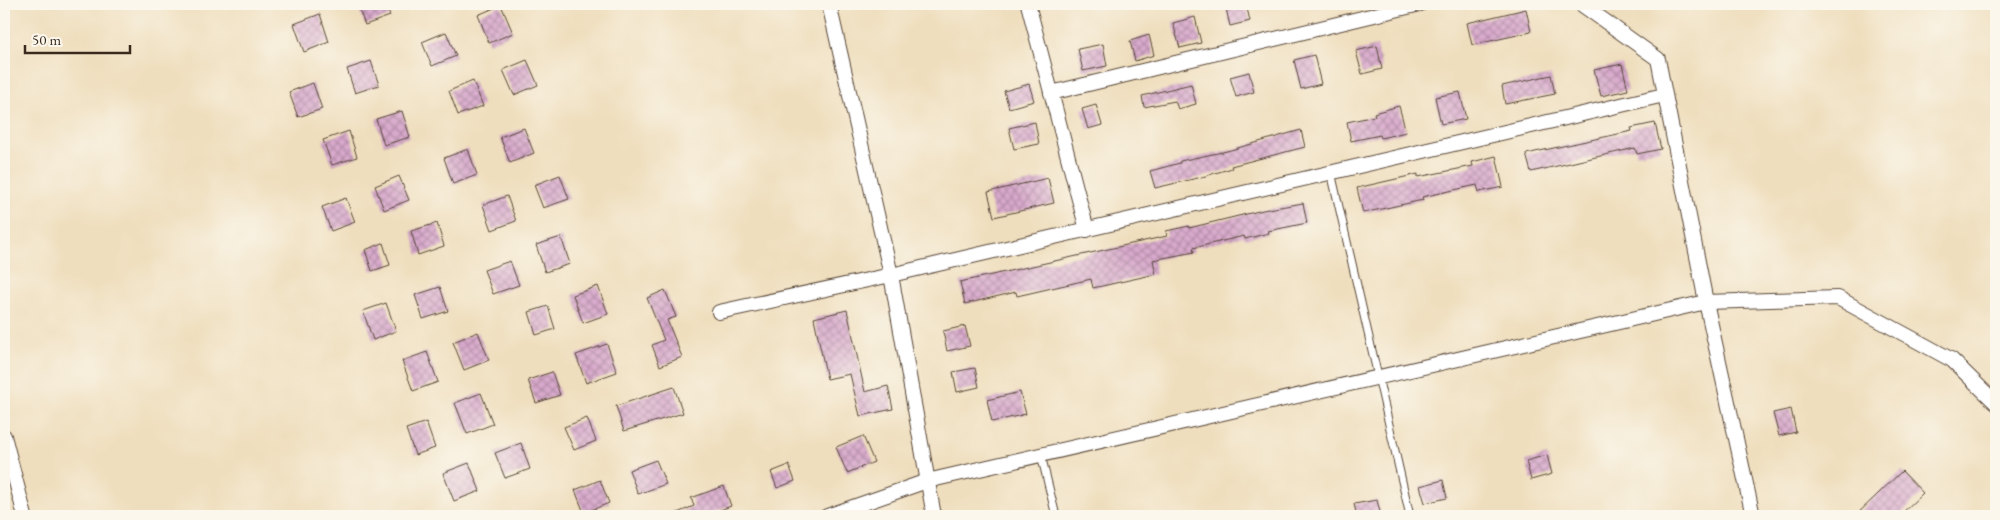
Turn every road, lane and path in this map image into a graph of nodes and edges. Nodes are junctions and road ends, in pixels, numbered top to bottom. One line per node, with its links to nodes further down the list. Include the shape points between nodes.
1 (829, 4): 9 (street)
2 (1028, 4): 5 (street)
3 (1420, 4): 5 (street)
4 (1581, 4): 6 (street, via 1658,59)
5 (1051, 93): 8 (street)
6 (1664, 95): 7 (street); 10 (street)
7 (1331, 172): 8 (street); 12 (lane)
8 (1086, 230): 9 (street)
9 (891, 275): 11 (street); 16 (street)
10 (1706, 302): 12 (street); 13 (street, via 1838,298 1952,360); 22 (street)
11 (719, 312)
12 (1378, 377): 15 (street); 21 (lane)
13 (1996, 403)
14 (4, 436): 17 (street)
15 (1042, 455): 16 (street); 20 (lane)
16 (928, 481): 18 (street); 19 (street)
17 (25, 516)
18 (827, 516)
19 (934, 516)
20 (1056, 516)
21 (1410, 516)
22 (1753, 516)

